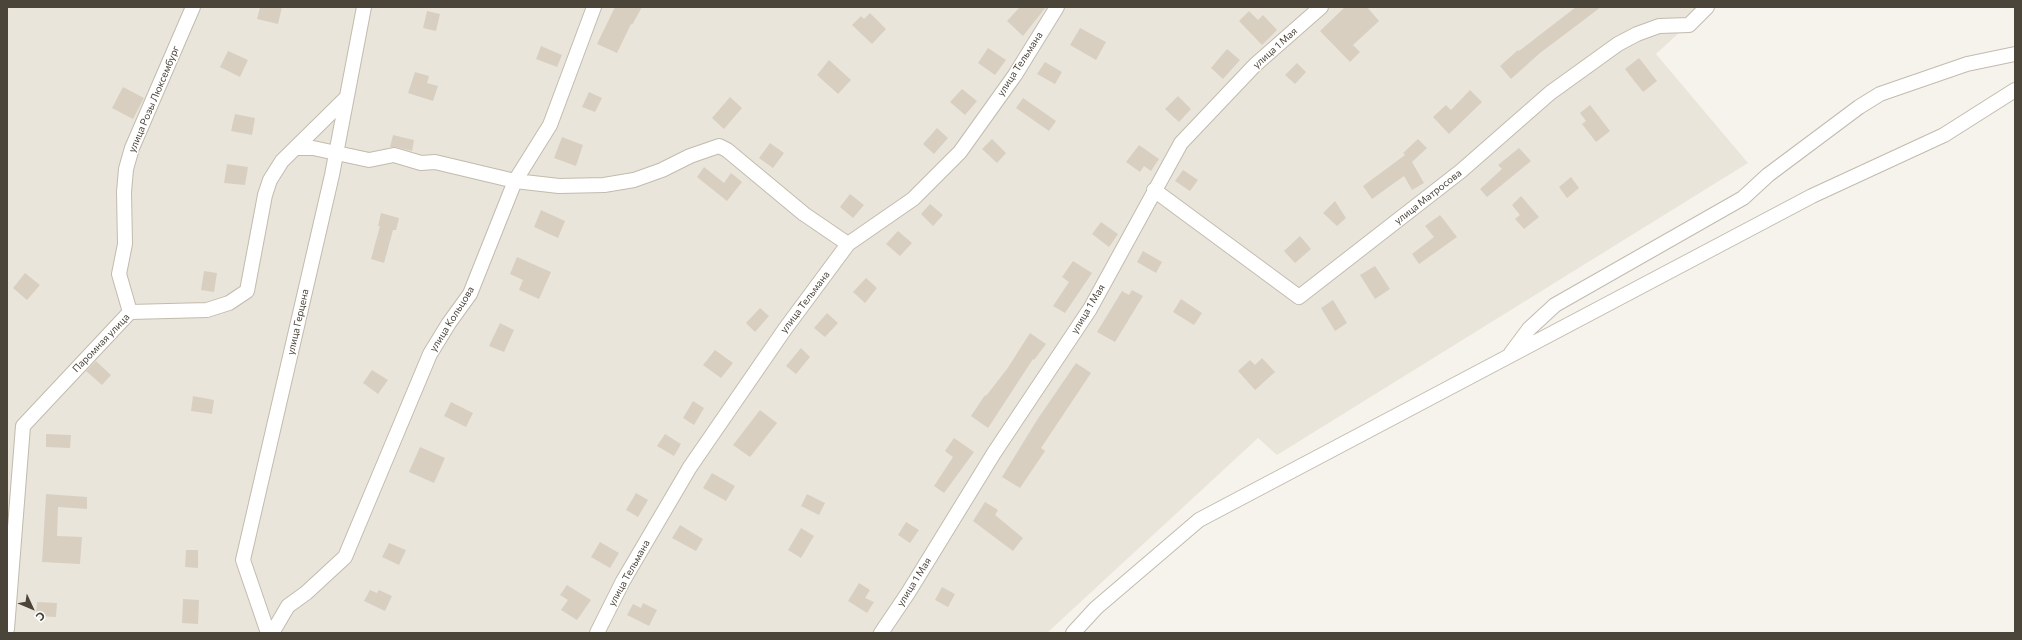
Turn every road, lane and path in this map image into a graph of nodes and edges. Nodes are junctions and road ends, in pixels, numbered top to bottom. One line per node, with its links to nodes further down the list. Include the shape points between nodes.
1 (193, 7): 15 (street, улица Розы Люксембург, via 148,108 126,169 126,244 119,274)
2 (364, 7): 9 (street, улица Герцена)
3 (594, 7): 12 (street, улица Кольцова, via 550,125)
4 (1057, 7): 14 (street, улица Тельмана, via 1015,75 960,152 913,199)
5 (1321, 7): 13 (street, улица 1 Мая, via 1255,65 1181,143)
6 (1707, 7): 13 (street, улица Матросова, via 1689,25 1659,26 1618,44 1550,93 1461,172 1299,297)
7 (2015, 54): 16 (street, via 1968,64 1880,94 1768,175 1742,198 1555,305 1529,329)
8 (2015, 90): 16 (street, via 1944,135 1812,196)
9 (346, 98): 10 (street, Паромная улица); 11 (street, улица Герцена)
10 (295, 148): 11 (street, via 313,148); 15 (street, Паромная улица, via 282,161 270,180 247,290 229,303 207,310)
11 (336, 154): 12 (street, via 369,160 394,155 421,163 435,162); 18 (street, улица Герцена, via 243,560)
12 (515, 181): 14 (street, via 559,186 604,185 634,180 719,146 804,214); 19 (street, улица Кольцова, via 470,294 430,354 345,557 288,606)
13 (1154, 190): 21 (street, улица 1 Мая, via 1090,309 994,453)
14 (848, 244): 20 (street, улица Тельмана, via 785,329 690,466)
15 (130, 312): 17 (street, Паромная улица, via 23,426)
16 (1508, 356): 22 (street, via 1199,520 1096,608)
17 (7, 629)
18 (268, 633)
19 (272, 633)
20 (597, 633)
21 (881, 633)
22 (1073, 633)

